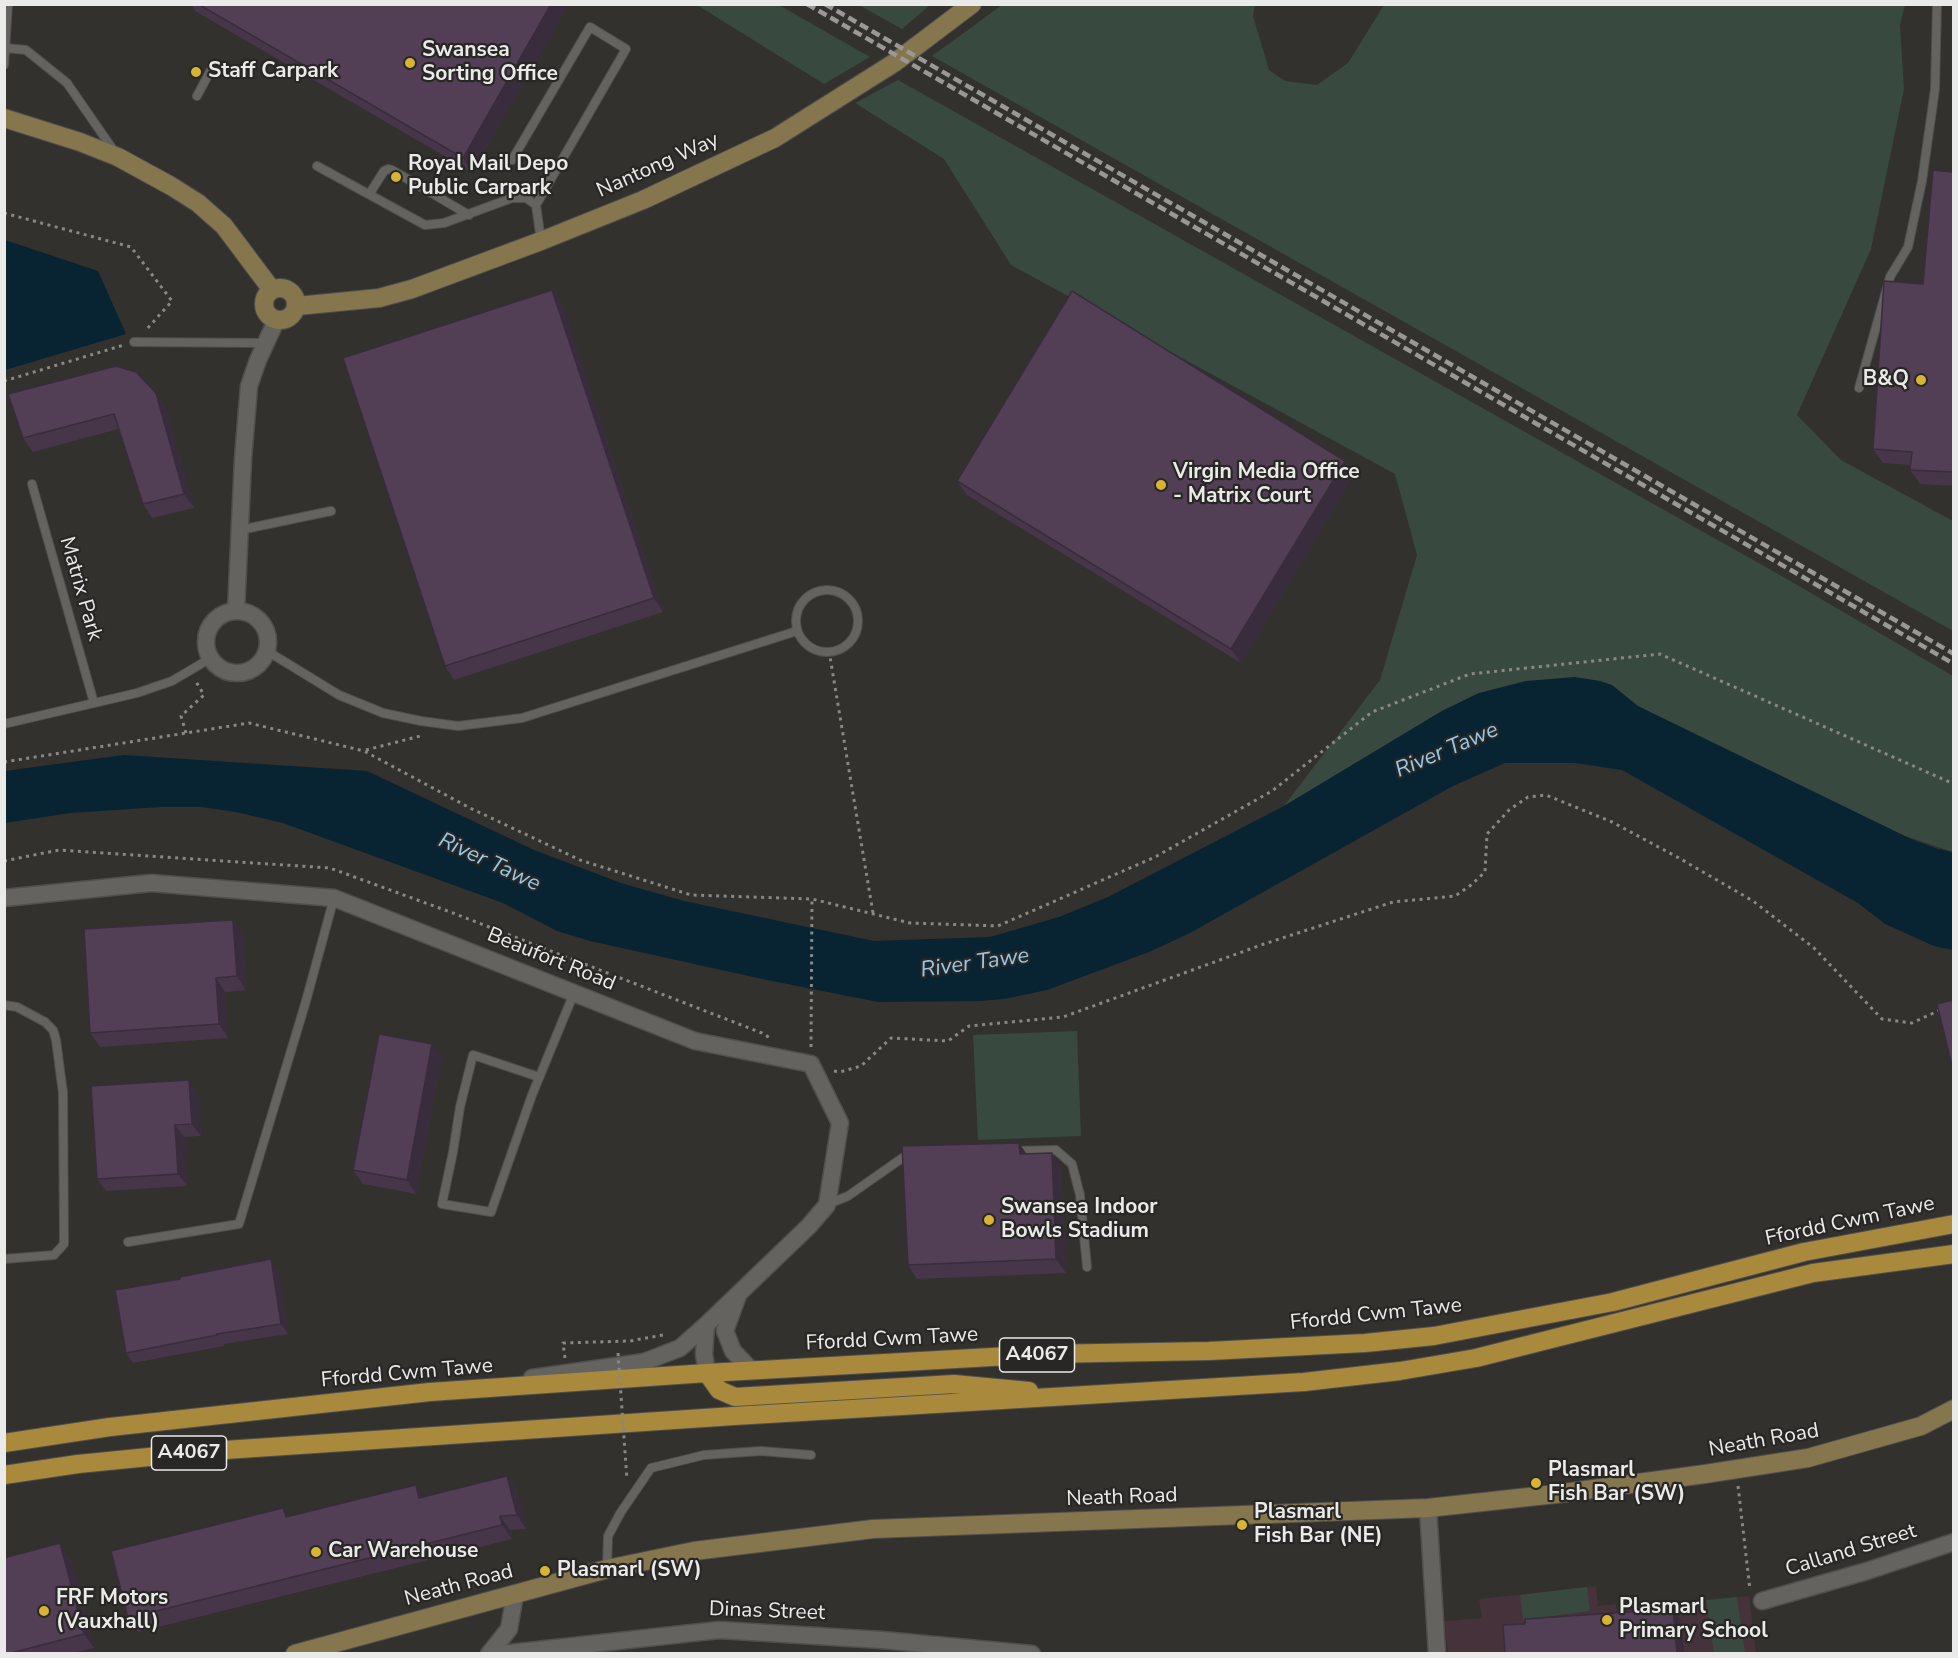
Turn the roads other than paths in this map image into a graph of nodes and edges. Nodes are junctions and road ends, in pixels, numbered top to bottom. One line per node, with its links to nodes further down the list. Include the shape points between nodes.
1 (8, 4): 4 (lane)
2 (972, 4): 15 (main road, Nantong Way, via 894,63 775,138 643,200)
3 (1937, 4): 21 (lane, via 1935,89 1922,181 1908,247 1890,278)
4 (6, 48): 5 (lane); 9 (lane, via 26,50 67,83)
5 (4, 64)
6 (214, 64): 7 (lane)
7 (197, 96)
8 (4, 118): 9 (main road)
9 (118, 157): 16 (main road, via 198,203 224,226)
10 (512, 160): 13 (lane, via 590,27 626,49)
11 (317, 166): 12 (lane)
12 (370, 193): 14 (lane, via 425,225); 14 (lane, via 388,169)
13 (536, 205): 14 (lane, via 526,198 512,198); 15 (lane)
14 (469, 215)
15 (541, 241): 17 (main road, Nantong Way, via 401,292)
16 (272, 290): 17 (main road, via 282,288 291,292); 18 (main road, via 265,297 264,307)
17 (297, 306): 18 (main road, Nantong Way, via 292,316)
18 (276, 321): 20 (street)
19 (134, 342): 20 (lane)
20 (265, 343): 24 (street, via 249,386)
21 (1858, 388)
22 (32, 484): 29 (lane, Matrix Park)
23 (331, 511): 24 (lane)
24 (240, 530): 25 (street)
25 (236, 611): 27 (street, via 246,612 262,623 267,632); 28 (street, via 221,616 210,627 207,643)
26 (797, 631): 26 (lane, via 797,613 806,598 823,589 841,593 856,609 856,631 842,648 829,651 811,647); 27 (lane, via 522,718 458,726 383,713 339,695)
27 (267, 651): 28 (street, via 259,664 237,674 222,669)
28 (211, 658): 29 (lane, via 163,684)
29 (94, 703): 30 (lane)
30 (4, 724)
31 (4, 898): 32 (street, Beaufort Road, via 151,883)
32 (334, 898): 33 (street, Beaufort Road); 40 (lane, via 239,1224)
33 (574, 993): 35 (lane); 38 (street, Beaufort Road, via 695,1041 811,1064 840,1123)
34 (4, 1005): 42 (lane, via 17,1007 45,1022 56,1040 63,1094 64,1244 54,1255)
35 (539, 1077): 35 (lane, via 491,1212 442,1204 472,1055)
36 (1009, 1152): 43 (lane, via 1056,1150 1072,1164 1080,1195)
37 (918, 1154): 38 (lane, via 908,1154 848,1196)
38 (827, 1205): 44 (street)
39 (1953, 1224): 46 (main road, Ffordd Cwm Tawe / A4067, via 1804,1252 1613,1302 1434,1336 1231,1350 1045,1354)
40 (128, 1242)
41 (1953, 1254): 49 (main road, Ffordd Cwm Tawe / A4067, via 1813,1273 1476,1358 1400,1371 1304,1382)
42 (4, 1259)
43 (1087, 1267)
44 (738, 1294): 45 (street); 46 (street, via 725,1331 733,1351)
45 (706, 1325): 47 (street); 48 (street, via 680,1348 644,1362)
46 (752, 1371): 47 (main road, Ffordd Cwm Tawe / A4067)
47 (707, 1373): 48 (main road, Ffordd Cwm Tawe / A4067); 49 (main road, via 719,1390 735,1397 954,1384)
48 (430, 1392): 51 (main road, Ffordd Cwm Tawe / A4067, via 110,1427)
49 (1090, 1396): 53 (main road, Ffordd Cwm Tawe / A4067, via 210,1451)
50 (1953, 1409): 54 (main road, Neath Road, via 1921,1426 1808,1458)
51 (4, 1443)
52 (811, 1455): 56 (lane, via 761,1451 704,1455 651,1468 608,1536)
53 (4, 1475)
54 (1428, 1508): 56 (main road, Neath Road, via 873,1529 694,1551); 64 (street)
55 (1953, 1542): 58 (street, Calland Street)
56 (606, 1569): 57 (main road, Neath Road)
57 (515, 1594): 60 (main road, Neath Road); 61 (street, via 509,1629)
58 (1762, 1601)
59 (883, 1647): 62 (street, Dinas Street, via 719,1630); 63 (street, Dinas Street)
60 (295, 1653)
61 (489, 1653)
62 (501, 1653)
63 (1032, 1653)
64 (1437, 1653)

